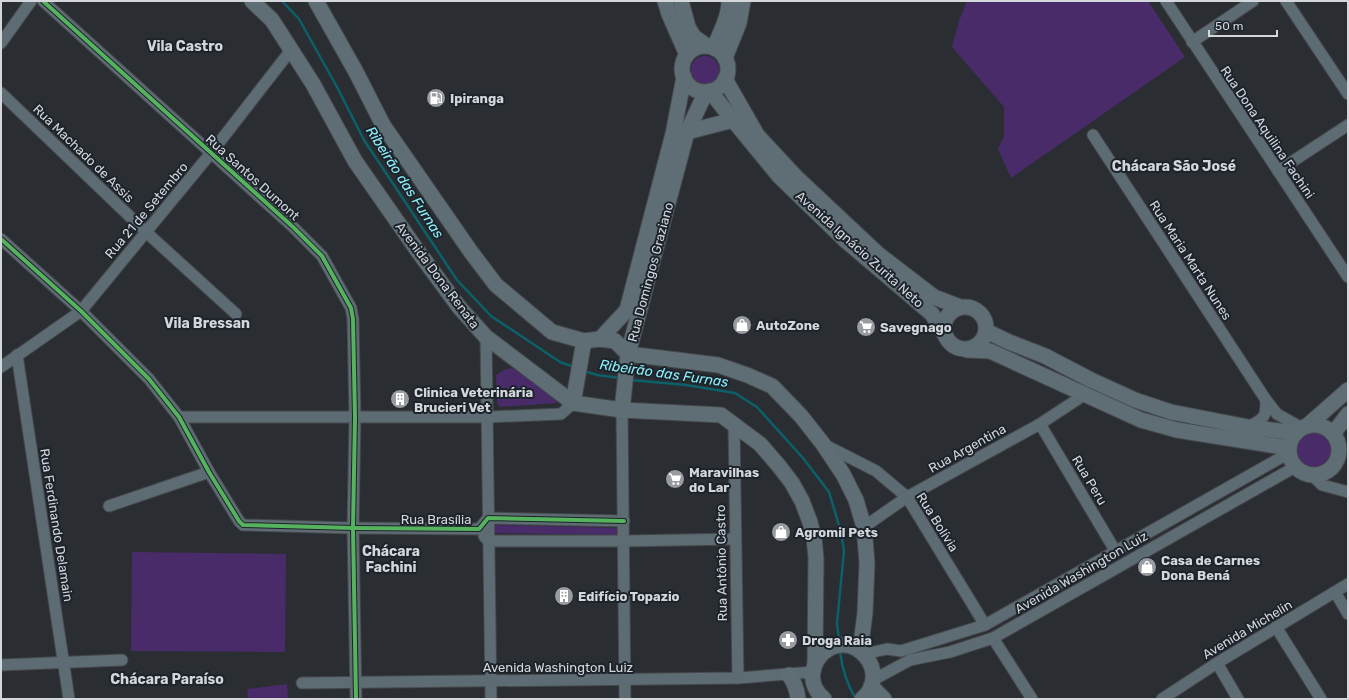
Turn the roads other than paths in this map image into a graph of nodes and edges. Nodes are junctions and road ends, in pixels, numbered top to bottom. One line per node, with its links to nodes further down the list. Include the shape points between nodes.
1 (31, 1): 13 (street)
2 (43, 1): 26 (street, Rua Santos Dumont)
3 (252, 1): 14 (main road, Avenida Dona Renata, via 272,20)
4 (316, 1): 38 (main road, via 383,125 496,285 552,332)
5 (665, 1): 16 (main road)
6 (681, 1): 15 (main road, via 688,27 694,37)
7 (729, 1): 15 (main road)
8 (743, 1): 15 (main road, via 739,23)
9 (1166, 1): 12 (street, Rua Dona Aquilina Fachini)
10 (1253, 1): 12 (street)
11 (1286, 1): 21 (street)
12 (1192, 42): 27 (street, Rua Dona Aquilina Fachini)
13 (1, 43)
14 (291, 50): 26 (street, Rua 21 de Setembro); 36 (main road, Avenida Dona Renata, via 355,160 435,275)
15 (715, 51): 16 (main road, via 699,47); 18 (main road, via 728,65)
16 (687, 55): 17 (main road, via 683,69)
17 (684, 77): 19 (main road, via 692,88); 37 (main road, Rua Domingos Graziano, via 673,134 627,310)
18 (726, 79): 19 (main road, via 716,89); 31 (main road, Avenida Ignácio Zurita Neto, via 757,135 797,178 878,254 934,297)
19 (708, 91): 22 (main road, Avenida Ignácio Zurita Neto); 24 (main road, Rua Domingos Graziano)
20 (1, 93): 28 (street, Rua Machado de Assis)
21 (1348, 94)
22 (732, 120): 24 (main road); 35 (main road, Avenida Ignácio Zurita Neto, via 779,176 845,240 932,314)
23 (1348, 125): 27 (street)
24 (687, 132): 40 (main road, Rua Domingos Graziano)
25 (1093, 135): 45 (street, Rua Maria Marta Nunes)
26 (211, 153): 28 (street, Rua 21 de Setembro); 50 (street, Rua Santos Dumont, via 322,256 351,308 354,319)
27 (1278, 171): 30 (street, Rua Dona Aquilina Fachini)
28 (146, 232): 32 (street, Rua 21 de Setembro); 33 (street, Rua Machado de Assis)
29 (1, 239): 32 (street)
30 (1348, 277)
31 (960, 307): 34 (main road, via 973,308 979,312 984,317); 35 (main road, via 948,315 945,321)
32 (81, 311): 41 (street, Rua 21 de Setembro); 49 (street, via 149,379)
33 (236, 314)
34 (986, 331): 39 (main road, via 980,344); 54 (main road, via 1045,356 1135,400 1171,412)
35 (945, 335): 39 (main road, via 954,346)
36 (486, 337): 46 (main road, Avenida Dona Renata); 51 (street)
37 (600, 339): 38 (main road); 40 (main road, via 615,341)
38 (584, 341): 46 (main road)
39 (967, 350): 44 (main road, via 990,351)
40 (628, 354): 47 (main road, Rua Domingos Graziano); 56 (main road, via 718,365 772,386)
41 (17, 355): 42 (street, Rua 21 de Setembro); 82 (street, Rua Ferdinando Delamain)
42 (1, 366)
43 (1348, 390): 55 (main road)
44 (1084, 395): 53 (street, Rua Argentina); 58 (main road, via 1140,420 1177,430)
45 (1266, 400): 54 (street, via 1264,418); 55 (street, Rua Maria Marta Nunes, via 1277,414)
46 (573, 403): 47 (main road, Avenida Dona Renata); 51 (street, via 561,414)
47 (622, 410): 52 (main road, Avenida Dona Renata, via 720,415); 66 (street, Rua Domingos Graziano)
48 (1348, 414): 57 (main road)
49 (179, 417): 50 (street); 60 (street)
50 (354, 417): 51 (street); 68 (street, Rua Santos Dumont)
51 (488, 417): 65 (street)
52 (734, 424): 70 (street, Rua Antônio Castro); 85 (main road, Avenida Dona Renata, via 760,444 792,483 810,522 816,558)
53 (1040, 424): 63 (street, Rua Argentina); 73 (street, Rua Peru)
54 (1248, 427): 55 (main road)
55 (1301, 429): 57 (main road, via 1314,425 1321,426); 58 (main road, via 1291,440)
56 (823, 444): 63 (street, Rua Bolívia, via 876,471); 67 (main road, via 847,481)
57 (1341, 446): 61 (main road, via 1336,461 1327,472)
58 (1289, 451): 59 (main road); 73 (street, Avenida Washington Luiz)
59 (1295, 467): 61 (main road, via 1300,472); 79 (street, Avenida Washington Luiz)
60 (209, 472): 64 (street); 68 (street, Rua Brasília, via 243,525)
61 (1313, 476): 62 (street, via 1322,485)
62 (1348, 492)
63 (906, 497): 67 (street, Rua Argentina); 77 (street, Rua Bolívia)
64 (109, 506)
65 (488, 518): 66 (street, Rua Brasília); 69 (street, Rua Brasília); 71 (street)
66 (624, 520): 72 (street, Rua Domingos Graziano)
67 (864, 527): 80 (main road, via 867,563 865,613)
68 (353, 528): 69 (street, Rua Brasília); 90 (street, Rua Santos Dumont)
69 (479, 529): 71 (street, Rua Brasília)
70 (735, 539): 72 (street); 87 (street, Rua Antônio Castro)
71 (488, 541): 72 (street); 89 (street)
72 (624, 541): 88 (street, Rua Domingos Graziano)
73 (1116, 552): 77 (street, Avenida Washington Luiz)
74 (1348, 584): 75 (street, Avenida Michelin)
75 (1335, 592): 76 (street); 78 (street, Avenida Michelin)
76 (1348, 614)
77 (985, 625): 80 (street, Avenida Washington Luiz, via 901,651)
78 (1276, 627): 83 (street, Avenida Michelin); 103 (street)
79 (993, 638): 92 (street, Avenida Washington Luiz, via 950,652 910,660); 100 (street)
80 (859, 650): 85 (main road, via 843,645 834,646 819,656); 92 (main road, via 870,661 873,671)
81 (122, 660): 82 (street)
82 (64, 663): 84 (street); 94 (street, Rua Ferdinando Delamain)
83 (1217, 663): 101 (street, Avenida Michelin); 102 (street)
84 (1, 665)
85 (814, 668): 86 (street, Avenida Washington Luiz); 93 (main road, Avenida Dona Renata, via 813,681)
86 (788, 675): 87 (street, Avenida Washington Luiz); 98 (main road, via 798,690)
87 (738, 678): 88 (street, Avenida Washington Luiz)
88 (625, 680): 89 (street, Avenida Washington Luiz); 97 (street, Rua Domingos Graziano)
89 (490, 681): 90 (street, Avenida Washington Luiz); 96 (street)
90 (356, 682): 91 (street, Avenida Washington Luiz); 95 (street, Rua Santos Dumont)
91 (302, 683)
92 (868, 690): 99 (main road)
93 (819, 698)
94 (69, 699)
95 (356, 699)
96 (490, 699)
97 (625, 699)
98 (798, 699)
99 (884, 699)
100 (1032, 699)
101 (1162, 699)
102 (1238, 699)
103 (1321, 699)

